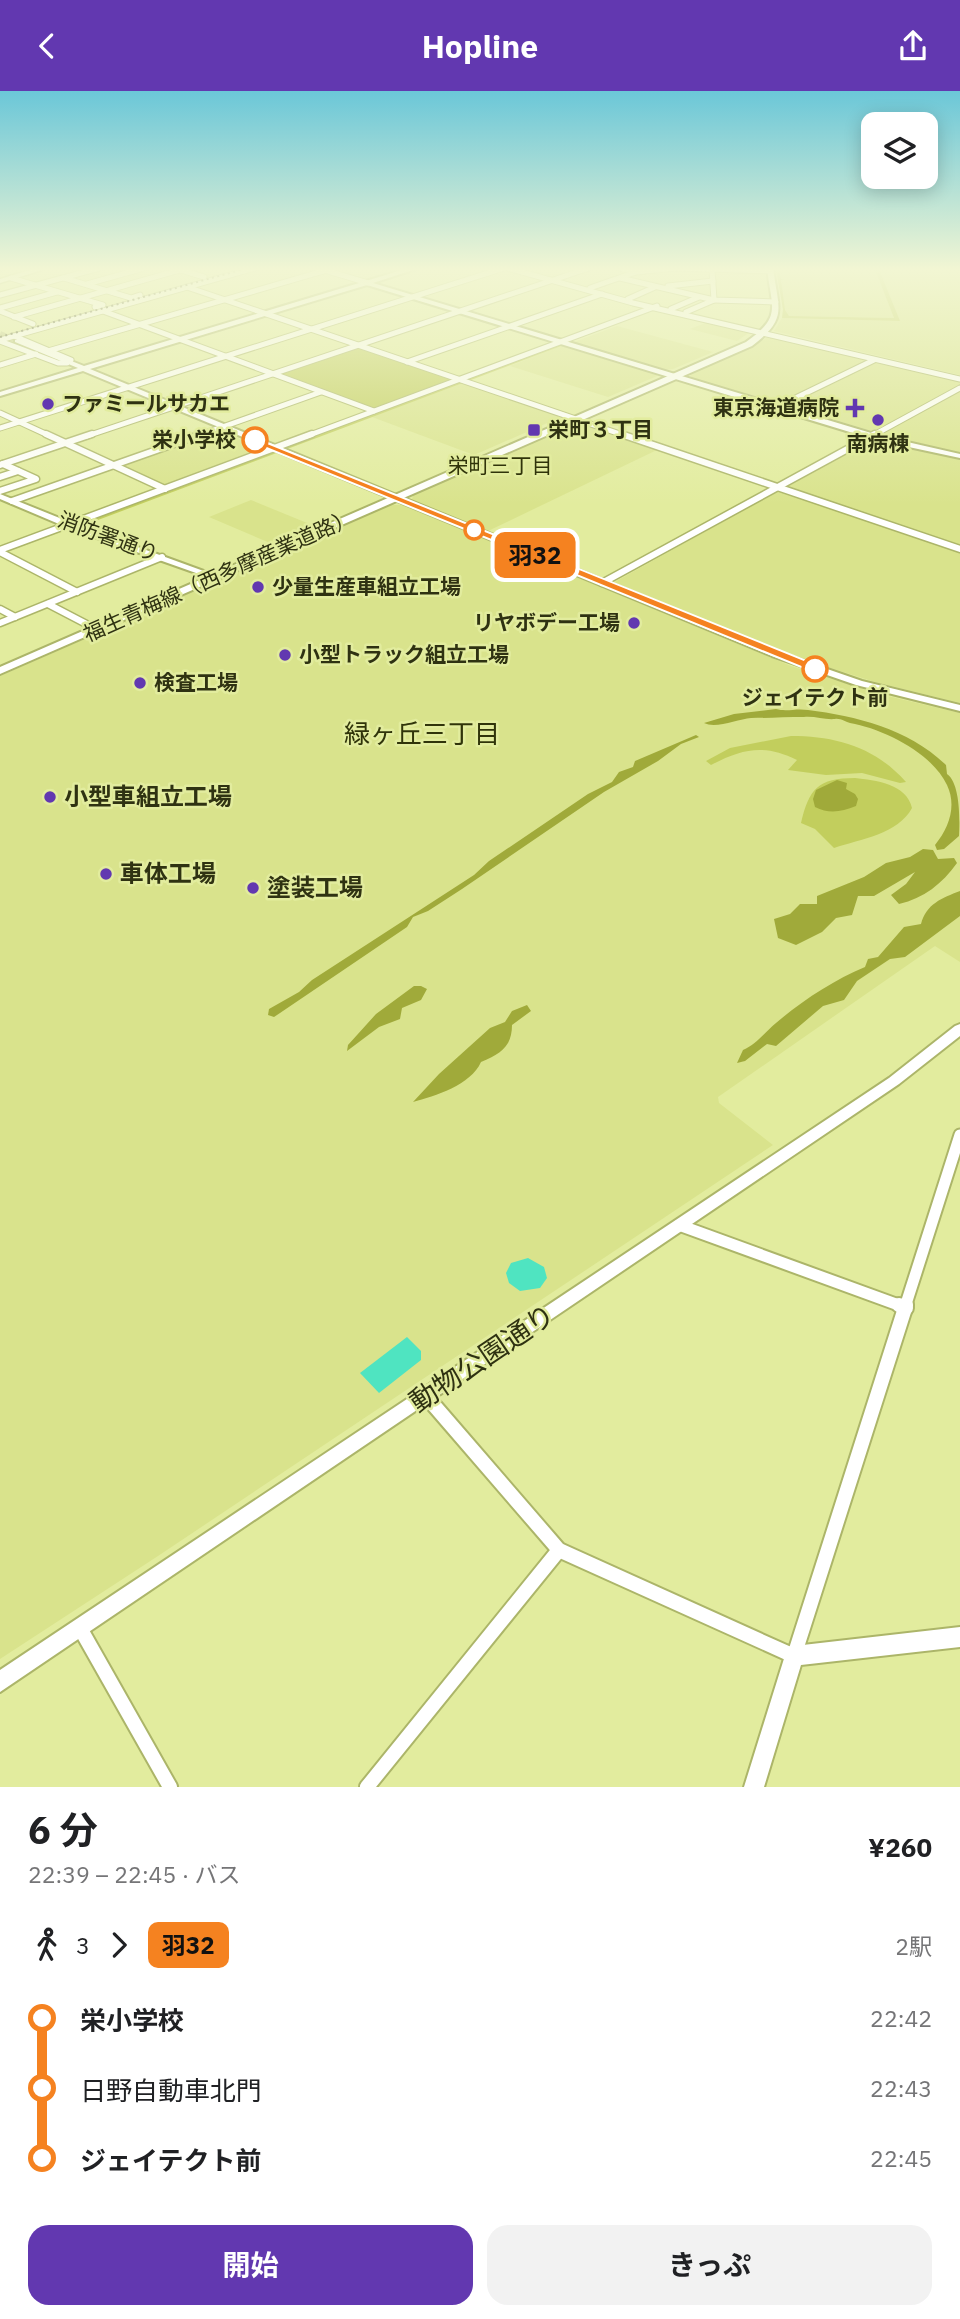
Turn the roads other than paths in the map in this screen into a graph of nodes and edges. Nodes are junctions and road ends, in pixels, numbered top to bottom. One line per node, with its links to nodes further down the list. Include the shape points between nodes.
1 (16, 346): 16 (street)
2 (32, 346): 20 (street)
3 (36, 346): 15 (street)
4 (64, 346): 15 (street)
5 (157, 346): 22 (street)
6 (198, 346): 17 (street)
7 (260, 346): 17 (street)
8 (355, 346): 23 (street)
9 (361, 346): 19 (street)
10 (452, 346): 19 (street)
11 (548, 346): 26 (street)
12 (578, 346): 24 (street)
13 (740, 346): 24 (main road, 福生青梅線（西多摩産業道路）)
14 (824, 346): 18 (street)
15 (48, 351): 20 (street, via 72,361)
16 (37, 354): 20 (street); 21 (street)
17 (226, 357): 23 (street); 27 (street)
18 (876, 358): 25 (street); 32 (street)
19 (407, 362): 26 (street)
20 (68, 363): 22 (street)
21 (0, 365)
22 (83, 369): 27 (street); 30 (street)
23 (273, 374): 29 (street); 31 (street)
24 (673, 375): 32 (street); 35 (main road, 福生青梅線（西多摩産業道路）)
25 (960, 378)
26 (459, 380): 33 (street); 35 (street)
27 (128, 388): 31 (street); 36 (street)
28 (960, 388): 39 (street)
29 (321, 392): 33 (street); 37 (street)
30 (0, 394)
31 (174, 407): 37 (street); 40 (street)
32 (777, 407): 39 (street)
33 (374, 411): 41 (street)
34 (0, 413): 36 (street)
35 (574, 419): 47 (street); 50 (main road, 福生青梅線（西多摩産業道路）)
36 (20, 422): 38 (street); 40 (street)
37 (223, 427): 41 (street); 44 (street)
38 (0, 428)
39 (873, 436): 42 (street); 47 (street)
40 (66, 443): 43 (street); 44 (street)
41 (274, 448): 48 (street); 50 (street)
42 (960, 456)
43 (1, 465): 45 (street)
44 (113, 465): 48 (street); 51 (street)
45 (18, 471): 46 (street); 49 (street, via 36,479)
46 (0, 477)
47 (778, 487): 53 (street); 57 (street)
48 (165, 489): 52 (street)
49 (0, 493): 51 (street, 消防署通り)
50 (393, 497): 56 (main road, 福生青梅線（西多摩産業道路）); 57 (street)
51 (12, 501): 52 (street, 消防署通り)
52 (69, 524): 54 (street); 55 (street, 消防署通り)
53 (960, 549)
54 (0, 551): 58 (street)
55 (162, 557): 56 (street, 消防署通り); 58 (street)
56 (212, 575): 63 (main road, 福生青梅線（西多摩産業道路）)
57 (602, 583): 66 (street, via 796,662)
58 (77, 592): 59 (street)
59 (48, 604): 61 (street); 63 (street)
60 (0, 610): 61 (street)
61 (15, 617): 62 (street)
62 (0, 624)
63 (93, 627): 64 (main road, 福生青梅線（西多摩産業道路）); 65 (main road, 福生青梅線（西多摩産業道路）)
64 (0, 664)
65 (0, 671)
66 (960, 708)
67 (960, 1029): 69 (street, 動物公園通り, via 894,1080)
68 (960, 1135): 70 (street)
69 (680, 1225): 70 (street); 71 (street, 動物公園通り)
70 (906, 1308): 75 (street)
71 (426, 1396): 72 (street); 73 (street, 動物公園通り)
72 (559, 1550): 75 (street); 78 (street)
73 (80, 1629): 76 (street, 動物公園通り); 77 (street)
74 (960, 1637): 75 (street)
75 (794, 1657): 79 (street)
76 (0, 1682)
77 (170, 1787)
78 (367, 1787)
79 (754, 1787)

